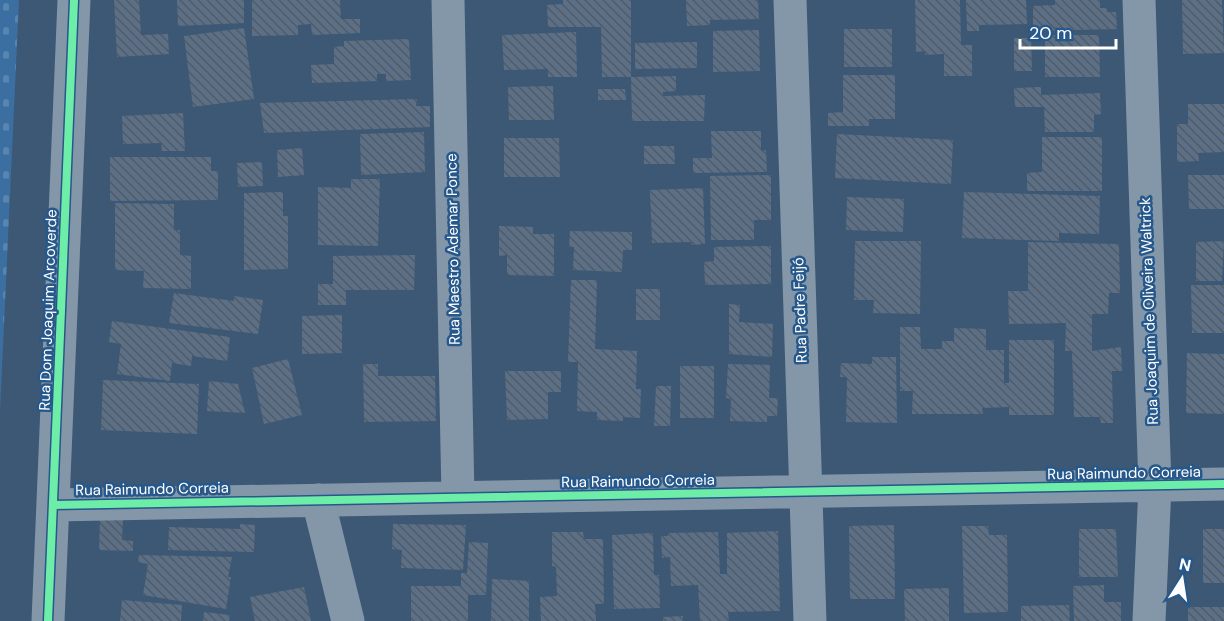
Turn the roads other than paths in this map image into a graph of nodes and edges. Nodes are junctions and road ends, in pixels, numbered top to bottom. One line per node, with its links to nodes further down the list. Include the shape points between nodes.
1 (74, 0): 10 (street, Rua Dom Joaquim Arcoverde)
2 (448, 0): 8 (street, Rua Maestro Ademar Ponce)
3 (790, 0): 7 (street, Rua Padre Feijó)
4 (1139, 0): 6 (street, Rua Joaquim de Oliveira Waltrick)
5 (1224, 484): 6 (street, Rua Raimundo Correia)
6 (1155, 486): 7 (street, Rua Raimundo Correia); 14 (street, Rua Joaquim de Oliveira Waltrick)
7 (807, 492): 8 (street, Rua Raimundo Correia); 13 (street, Rua Padre Feijó)
8 (458, 497): 9 (street, Rua Raimundo Correia)
9 (318, 500): 10 (street, Rua Raimundo Correia); 12 (street)
10 (53, 505): 11 (street, Rua Dom Joaquim Arcoverde)
11 (48, 621)
12 (348, 621)
13 (810, 621)
14 (1149, 621)

